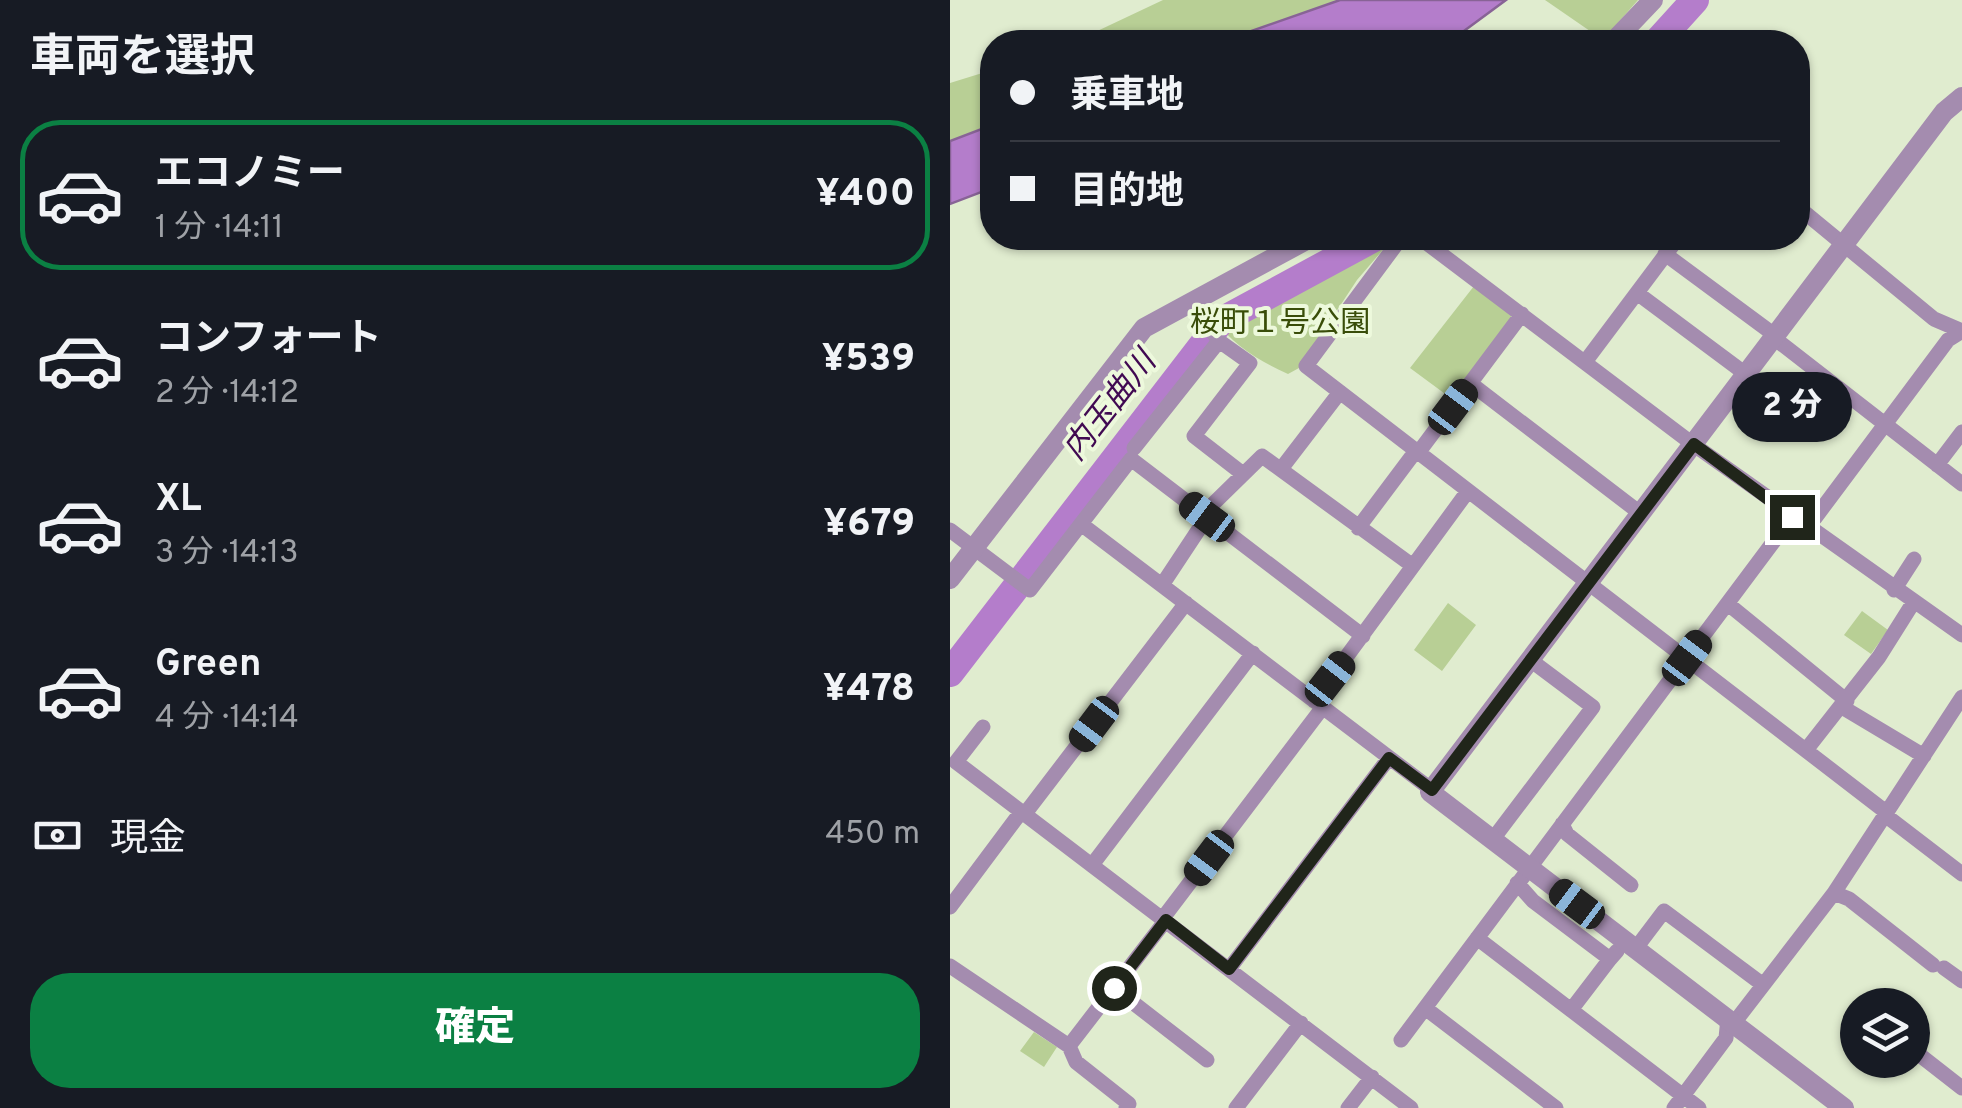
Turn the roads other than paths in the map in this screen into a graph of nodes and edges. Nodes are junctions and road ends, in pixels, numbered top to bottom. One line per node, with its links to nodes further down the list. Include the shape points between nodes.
1 (1653, 0): 2 (street)
2 (1624, 30)
3 (1962, 97): 5 (street)
4 (1810, 217): 5 (street)
5 (1843, 246): 14 (street); 20 (street, via 1934,320 1962,331)
6 (1288, 250): 12 (street)
7 (1391, 250): 19 (street, via 1306,366)
8 (1436, 250): 13 (street)
9 (1668, 250): 10 (street)
10 (1665, 254): 11 (street); 14 (street)
11 (1637, 293): 16 (street); 17 (street)
12 (1191, 302): 15 (street); 37 (street, via 1144,328)
13 (1522, 314): 16 (street); 18 (street)
14 (1775, 337): 17 (street); 20 (street)
15 (1219, 340): 23 (street); 27 (street, via 1250,363 1194,436)
16 (1585, 362): 22 (street)
17 (1747, 374): 22 (street)
18 (1470, 384): 24 (street); 30 (street)
19 (1340, 392): 24 (street); 26 (street)
20 (1884, 424): 25 (street); 33 (street)
21 (1962, 432): 25 (street)
22 (1694, 444): 30 (street); 32 (street)
23 (1134, 448)
24 (1416, 453): 29 (street); 35 (street)
25 (1937, 465): 28 (street)
26 (1280, 470): 27 (street, via 1262,456); 35 (street)
27 (1243, 474): 31 (street)
28 (1962, 484)
29 (1468, 491): 39 (street); 41 (street)
30 (1640, 514): 41 (street)
31 (1207, 517): 34 (street, via 1131,459); 42 (street); 48 (street)
32 (1792, 517): 43 (street); 46 (street)
33 (1815, 518)
34 (1082, 524): 37 (street, via 1029,590); 42 (street, via 1149,578)
35 (1358, 528): 39 (street)
36 (950, 530): 37 (street)
37 (974, 547): 40 (street)
38 (1914, 559): 43 (street)
39 (1413, 566): 48 (street)
40 (950, 579)
41 (1588, 581): 50 (street); 51 (street)
42 (1164, 582): 44 (street)
43 (1894, 590): 45 (street)
44 (1186, 603): 49 (street); 61 (street)
45 (1913, 603): 47 (street); 54 (street)
46 (1728, 604): 50 (street); 54 (street)
47 (1962, 635)
48 (1363, 636): 53 (street)
49 (1253, 654): 53 (street); 65 (street)
50 (1687, 658): 56 (street); 63 (street)
51 (1529, 659): 60 (street); 64 (street, via 1592,707)
52 (1962, 697): 57 (street)
53 (1318, 704): 58 (street); 71 (street)
54 (1844, 704): 56 (street); 57 (street)
55 (983, 727): 59 (street)
56 (1806, 750): 62 (street)
57 (1924, 756): 62 (street)
58 (1389, 758): 60 (street); 76 (street)
59 (953, 766): 61 (street)
60 (1432, 790): 64 (street)
61 (1023, 814): 65 (street); 70 (street)
62 (1886, 814): 66 (street); 69 (street)
63 (1562, 824): 67 (street); 68 (street)
64 (1493, 838): 67 (street)
65 (1092, 866): 71 (street)
66 (1962, 874)
67 (1523, 875): 72 (street); 73 (street); 74 (street, via 1532,900)
68 (1631, 885)
69 (1834, 893): 77 (street); 78 (street)
70 (950, 907)
71 (1165, 919): 76 (street); 79 (street)
72 (1477, 938): 80 (street); 81 (street)
73 (1631, 944): 74 (street); 78 (street, via 1664,911); 82 (street)
74 (1610, 960): 81 (street)
75 (950, 966): 85 (street)
76 (1229, 969): 83 (street)
77 (1962, 981)
78 (1762, 984): 82 (street)
79 (1114, 988): 85 (street); 86 (street)
80 (1426, 1008): 84 (street); 95 (street)
81 (1571, 1010): 90 (street)
82 (1731, 1021): 90 (street, via 1726,1038); 97 (street)
83 (1302, 1023): 88 (street); 92 (street)
84 (1400, 1040)
85 (1068, 1046): 91 (street, via 1076,1062)
86 (1207, 1060)
87 (1930, 1063): 89 (street)
88 (1372, 1076): 93 (street); 94 (street)
89 (1962, 1088)
90 (1678, 1102): 96 (street)
91 (1126, 1108)
92 (1236, 1108)
93 (1348, 1108)
94 (1411, 1108)
95 (1556, 1108)
96 (1698, 1108)
97 (1844, 1108)

